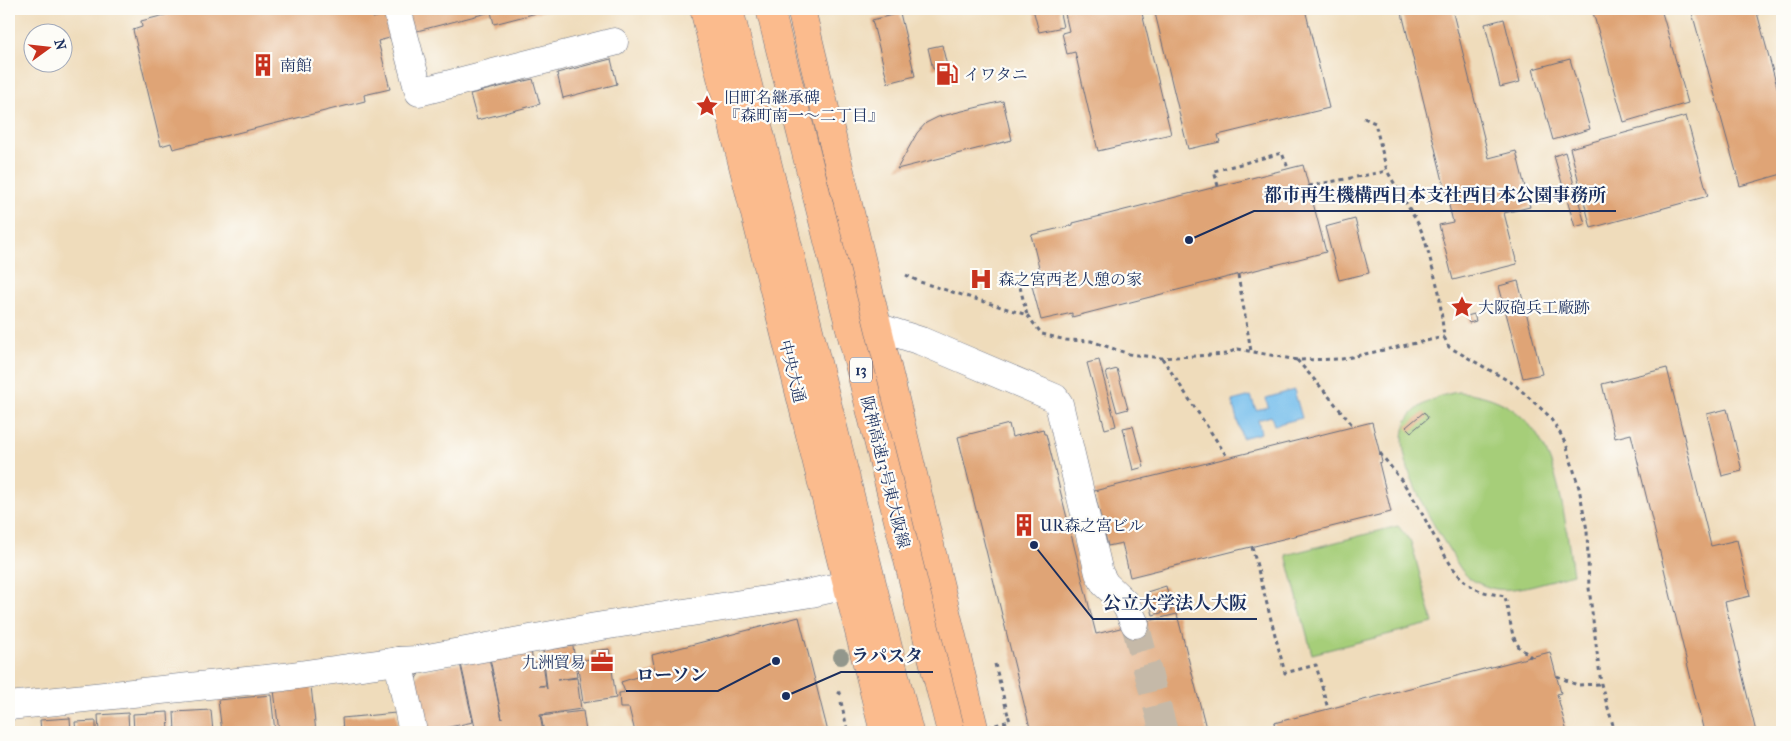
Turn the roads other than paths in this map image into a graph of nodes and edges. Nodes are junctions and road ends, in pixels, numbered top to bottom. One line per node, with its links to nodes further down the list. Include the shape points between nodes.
1 (397, 9): 6 (street, via 419,92)
2 (704, 9): 8 (main road, 中央大通)
3 (729, 9): 14 (main road)
4 (770, 9): 15 (main road, 阪神高速13号東大阪線 / 13, bridge)
5 (801, 9): 7 (main road)
6 (614, 42)
7 (877, 327): 9 (street, via 920,341 1055,398 1098,573 1125,603); 15 (main road)
8 (846, 585): 10 (street); 13 (main road, 中央大通)
9 (1135, 624)
10 (398, 661): 11 (street, via 284,677); 12 (street)
11 (9, 706)
12 (413, 732)
13 (884, 732)
14 (909, 732)
15 (967, 732)

